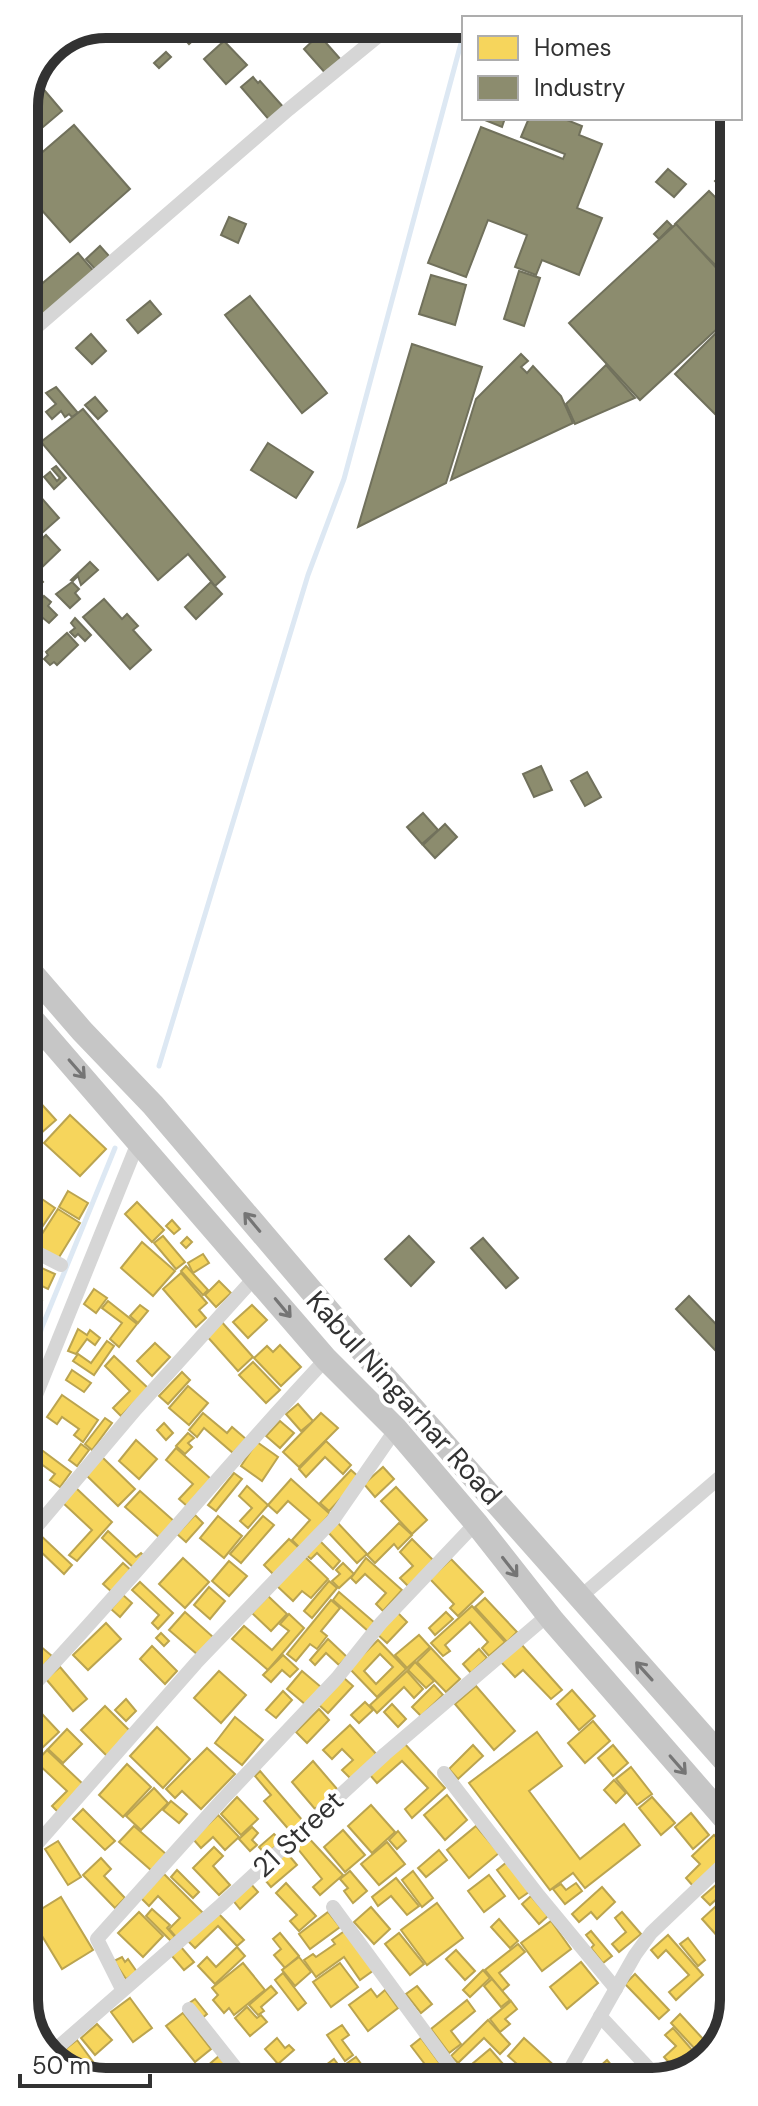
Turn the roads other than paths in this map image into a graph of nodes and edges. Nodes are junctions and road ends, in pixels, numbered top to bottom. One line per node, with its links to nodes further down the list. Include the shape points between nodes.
1 (376, 38): 2 (street)
2 (38, 326)
3 (38, 980): 15 (highway, Kabul Ningarhar Road, one-way to 3, via 153,1105)
4 (38, 1026): 5 (highway, Kabul Ningarhar Road, one-way to 5)
5 (139, 1140): 8 (highway, Kabul Ningarhar Road); 10 (street)
6 (38, 1253): 7 (street)
7 (61, 1265)
8 (256, 1276): 9 (highway, Kabul Ningarhar Road, one-way to 9); 14 (street)
9 (326, 1359): 11 (highway, Kabul Ningarhar Road); 17 (street)
10 (38, 1390)
11 (396, 1429): 13 (highway, Kabul Ningarhar Road); 21 (street, via 333,1520 196,1663)
12 (720, 1477): 15 (street)
13 (476, 1523): 16 (highway, Kabul Ningarhar Road, one-way to 16); 24 (street, via 97,1939)
14 (38, 1525)
15 (579, 1598): 16 (highway); 18 (highway, Kabul Ningarhar Road, one-way to 15)
16 (550, 1618): 20 (highway, Kabul Ningarhar Road, one-way to 20); 24 (street, 21 Street, via 396,1745)
17 (38, 1680)
18 (720, 1755)
19 (444, 1773): 25 (street)
20 (720, 1813)
21 (38, 1843)
22 (720, 1867): 25 (street, via 651,1933)
23 (333, 1907): 30 (street)
24 (122, 1989): 28 (street, 21 Street)
25 (616, 1989): 27 (street)
26 (189, 2009): 29 (street)
27 (600, 2016): 31 (street); 32 (street)
28 (58, 2047)
29 (236, 2068)
30 (451, 2068)
31 (571, 2068)
32 (649, 2068)

